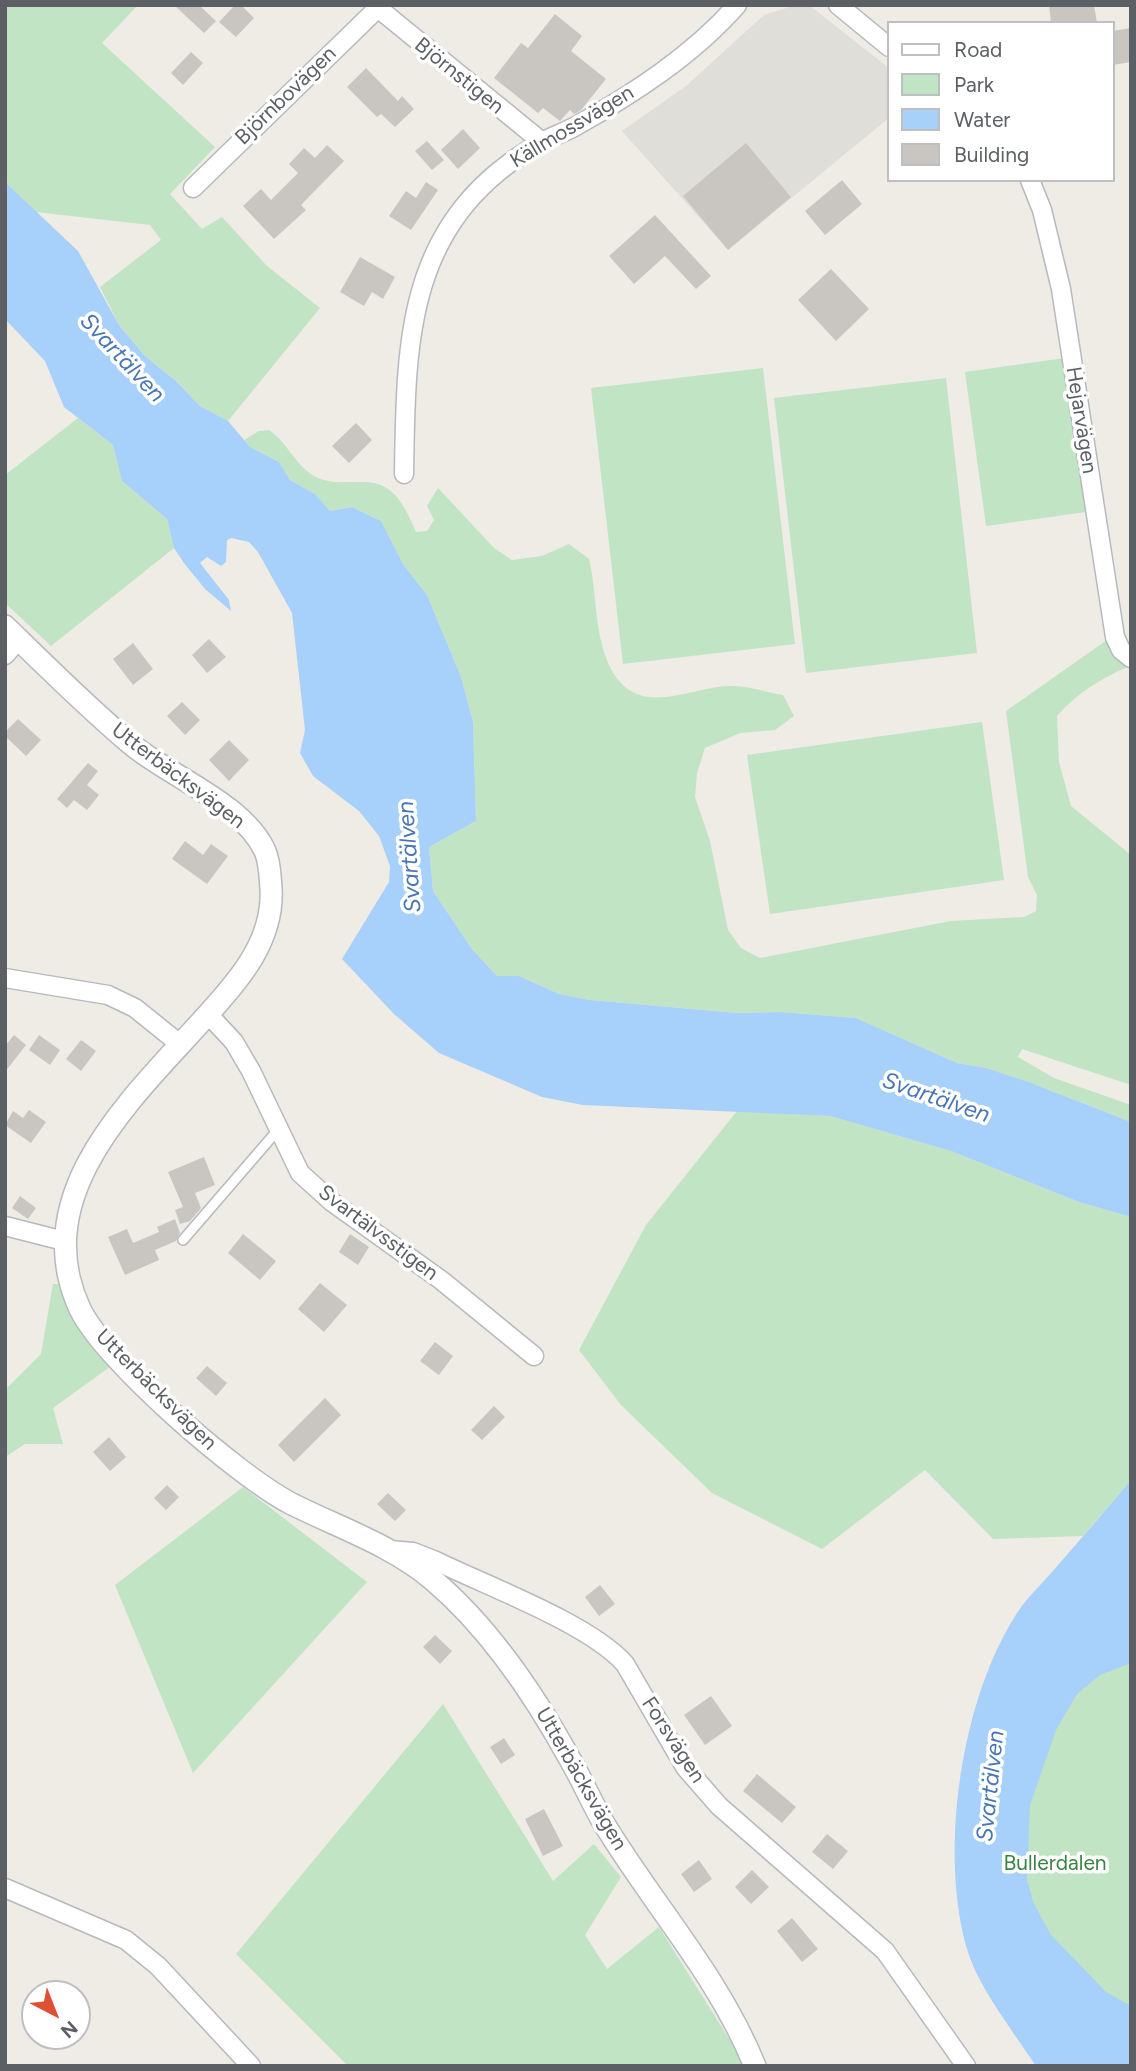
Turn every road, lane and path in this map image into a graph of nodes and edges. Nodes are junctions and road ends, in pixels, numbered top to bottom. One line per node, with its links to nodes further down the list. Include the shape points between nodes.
1 (737, 5): 5 (street, Källmossvägen, via 693,48 635,90)
2 (838, 5): 4 (street)
3 (379, 7): 5 (street, Björnstigen); 7 (street, Björnbovägen)
4 (888, 46)
5 (542, 142): 8 (street, Källmossvägen, via 502,169 458,213 434,250 417,301 406,368)
6 (1031, 182): 10 (street, Hejarvägen, via 1060,289 1115,637)
7 (193, 188)
8 (404, 474)
9 (10, 640): 12 (street, Utterbäcksvägen, via 136,749 243,821 265,850 271,901 259,951)
10 (1131, 658)
11 (5, 978): 13 (street, via 108,995 135,1008)
12 (208, 1014): 13 (street, Utterbäcksvägen); 14 (street, Svartälvsstigen, via 234,1042)
13 (181, 1045): 17 (street, Utterbäcksvägen, via 91,1154 77,1181)
14 (277, 1130): 16 (lane); 18 (street, Svartälvsstigen, via 300,1173 332,1202 441,1280)
15 (5, 1226): 17 (street)
16 (183, 1240)
17 (64, 1241): 19 (street, Utterbäcksvägen, via 69,1279 82,1313 111,1351 176,1415 237,1469 285,1500)
18 (534, 1356)
19 (386, 1550): 22 (street, Utterbäcksvägen, via 432,1579 474,1619 539,1708 602,1820 714,1983); 23 (street, Forsvägen, via 413,1552 436,1561 612,1650 625,1664 685,1768 719,1806 885,1951)
20 (5, 1888): 21 (street, via 126,1940 158,1966)
21 (251, 2066)
22 (755, 2066)
23 (967, 2066)

